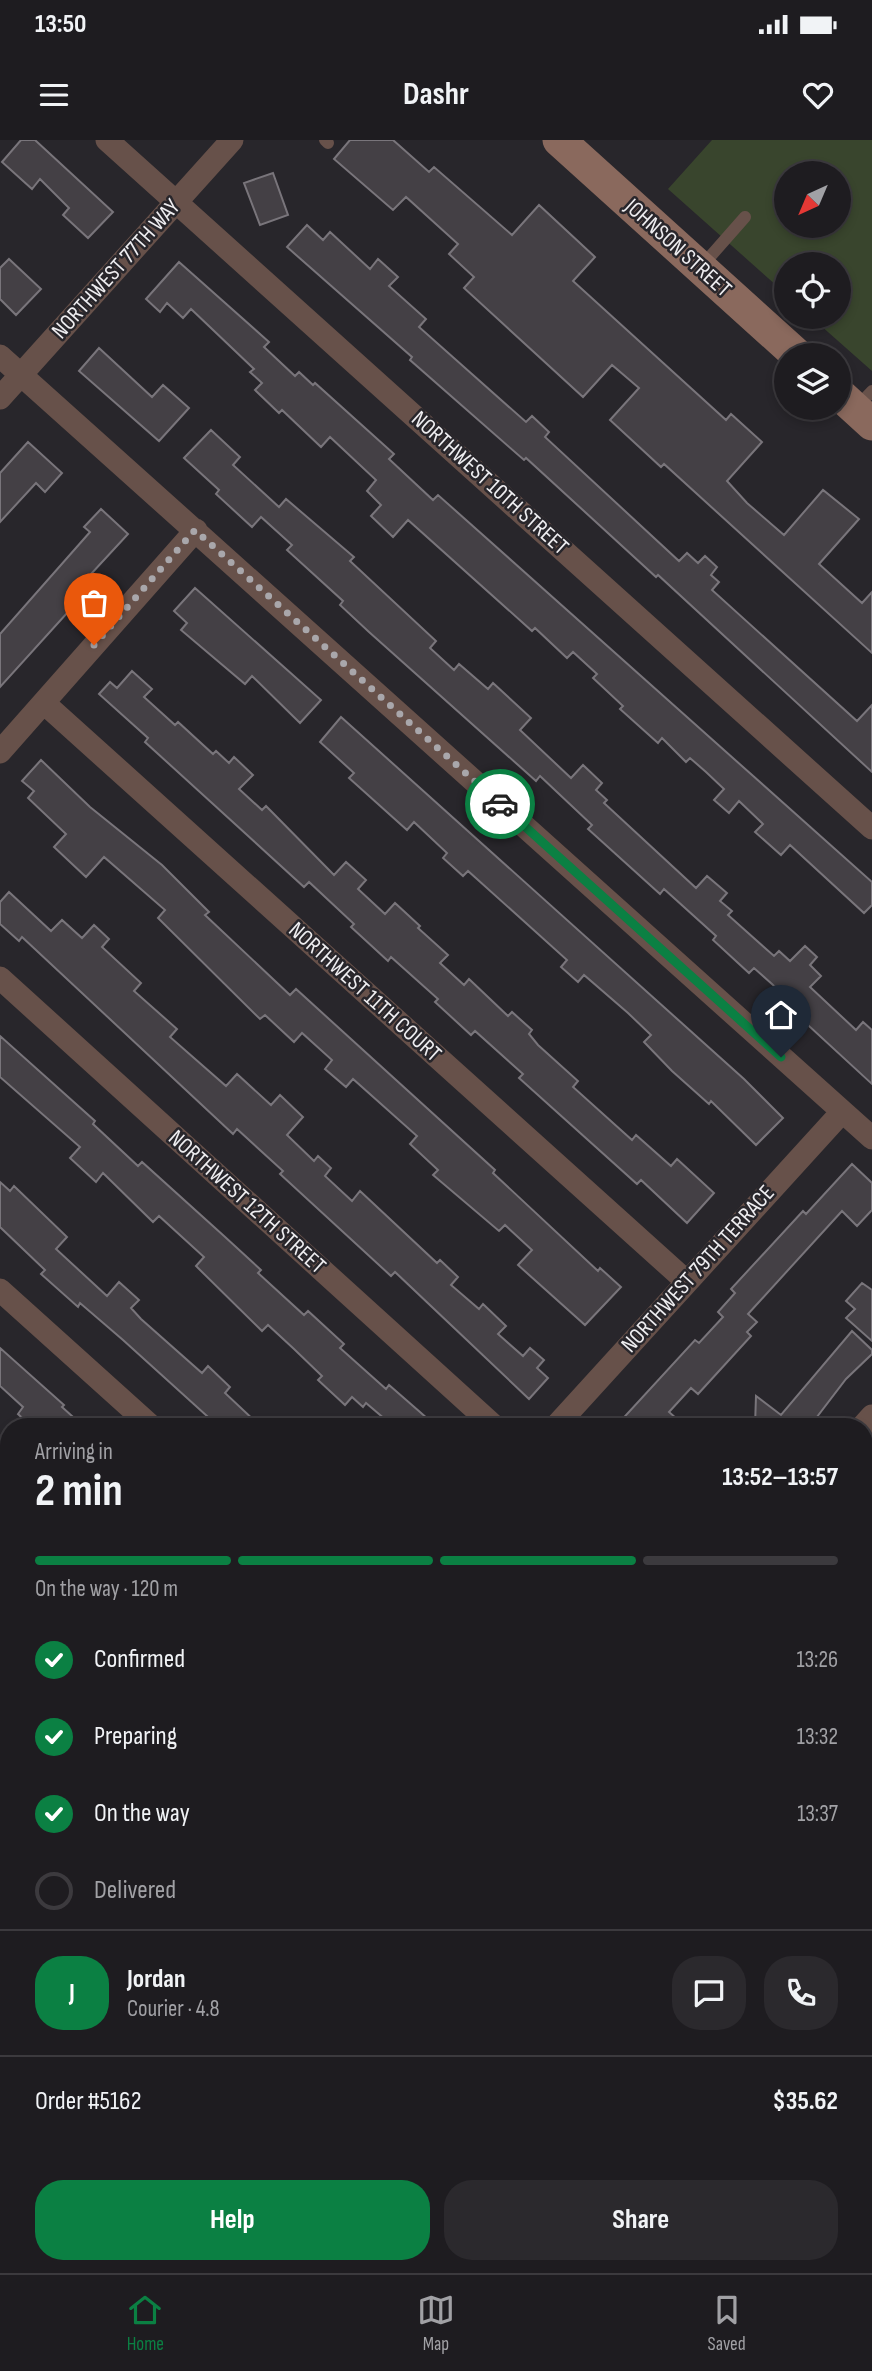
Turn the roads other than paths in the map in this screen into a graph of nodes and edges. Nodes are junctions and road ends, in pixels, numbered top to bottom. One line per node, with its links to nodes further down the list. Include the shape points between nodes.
1 (107, 140): 4 (street, NORTHWEST 10TH STREET)
2 (232, 140): 4 (street, NORTHWEST 77TH WAY)
3 (559, 140): 6 (street, JOHNSON STREET)
4 (176, 202): 9 (street, NORTHWEST 77TH WAY); 14 (street, NORTHWEST 10TH STREET)
5 (745, 217): 6 (lane)
6 (700, 268): 7 (street, JOHNSON STREET)
7 (784, 343)
8 (0, 356): 9 (street)
9 (21, 375): 10 (street, NORTHWEST 77TH WAY); 11 (street)
10 (0, 398)
11 (195, 530): 12 (street); 16 (street)
12 (44, 703): 13 (street); 18 (street, NORTHWEST 11TH COURT)
13 (0, 752)
14 (872, 828)
15 (0, 978): 21 (street, NORTHWEST 12TH STREET)
16 (842, 1112): 17 (street); 18 (street, NORTHWEST 79TH TERRACE)
17 (872, 1138)
18 (686, 1281): 22 (street, NORTHWEST 79TH TERRACE)
19 (0, 1290): 20 (street)
20 (142, 1418)
21 (486, 1418)
22 (563, 1418)

